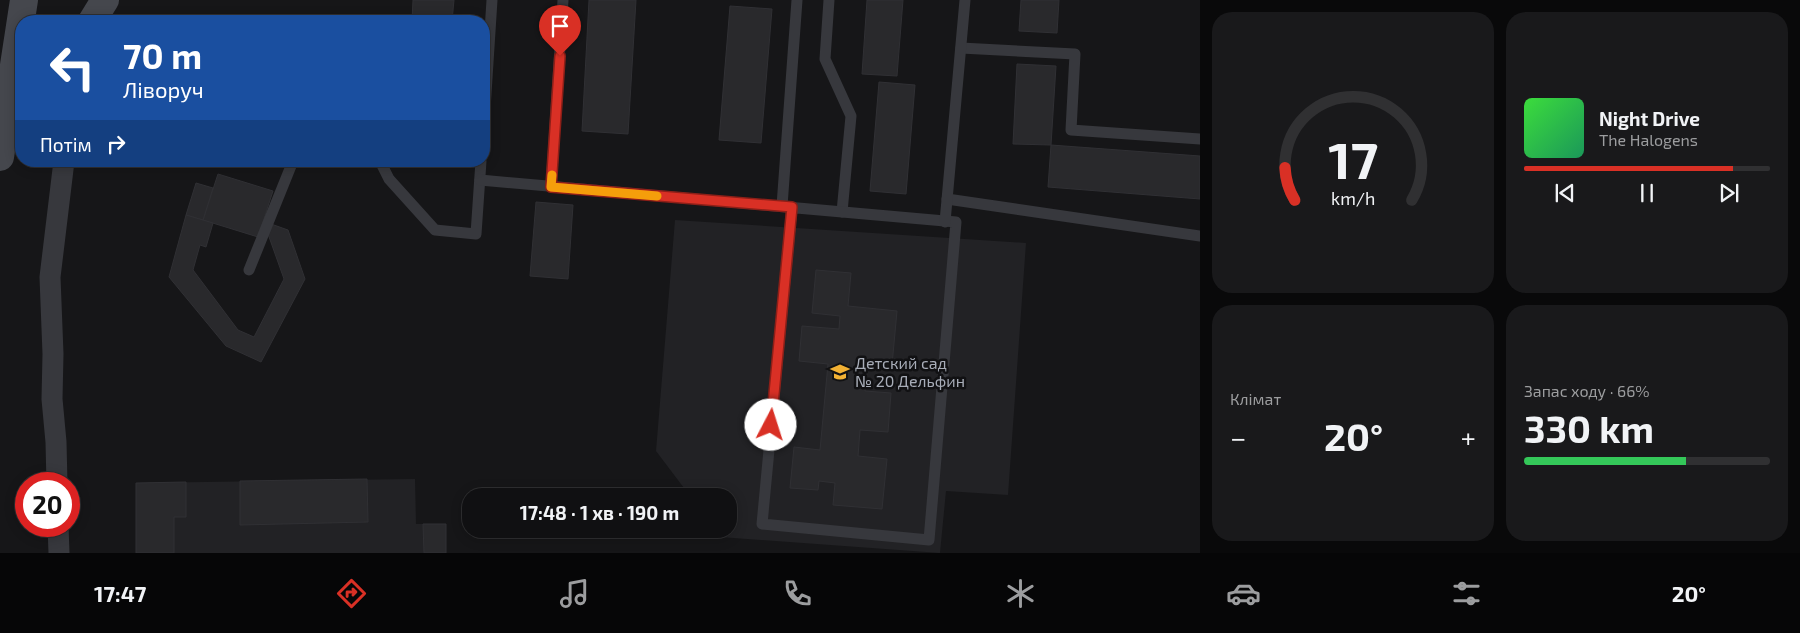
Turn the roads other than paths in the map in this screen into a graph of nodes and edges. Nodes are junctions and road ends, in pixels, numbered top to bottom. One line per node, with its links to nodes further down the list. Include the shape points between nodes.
1 (24, 0): 8 (main road)
2 (105, 0): 9 (main road)
3 (492, 0): 10 (lane)
4 (563, 0): 21 (lane)
5 (796, 0): 23 (lane)
6 (829, 0): 24 (lane, via 825,59 851,116)
7 (965, 0): 11 (lane)
8 (22, 15)
9 (96, 15)
10 (490, 31)
11 (961, 48): 14 (lane, via 1075,54 1071,130); 22 (lane)
12 (15, 64): 13 (main road)
13 (10, 100): 15 (main road)
14 (1200, 140)
15 (0, 156)
16 (63, 167): 28 (street, via 50,277)
17 (291, 167): 27 (lane)
18 (384, 167): 20 (lane, via 395,186 435,230 476,234)
19 (481, 167): 20 (lane)
20 (480, 180): 21 (lane)
21 (551, 187): 23 (lane)
22 (947, 199): 25 (lane); 26 (lane)
23 (787, 207): 24 (lane); 25 (lane, via 762,524 929,540 956,222)
24 (842, 212): 25 (lane)
25 (945, 222)
26 (1200, 236)
27 (249, 270)
28 (57, 472)
29 (58, 537): 30 (street)
30 (59, 553)

